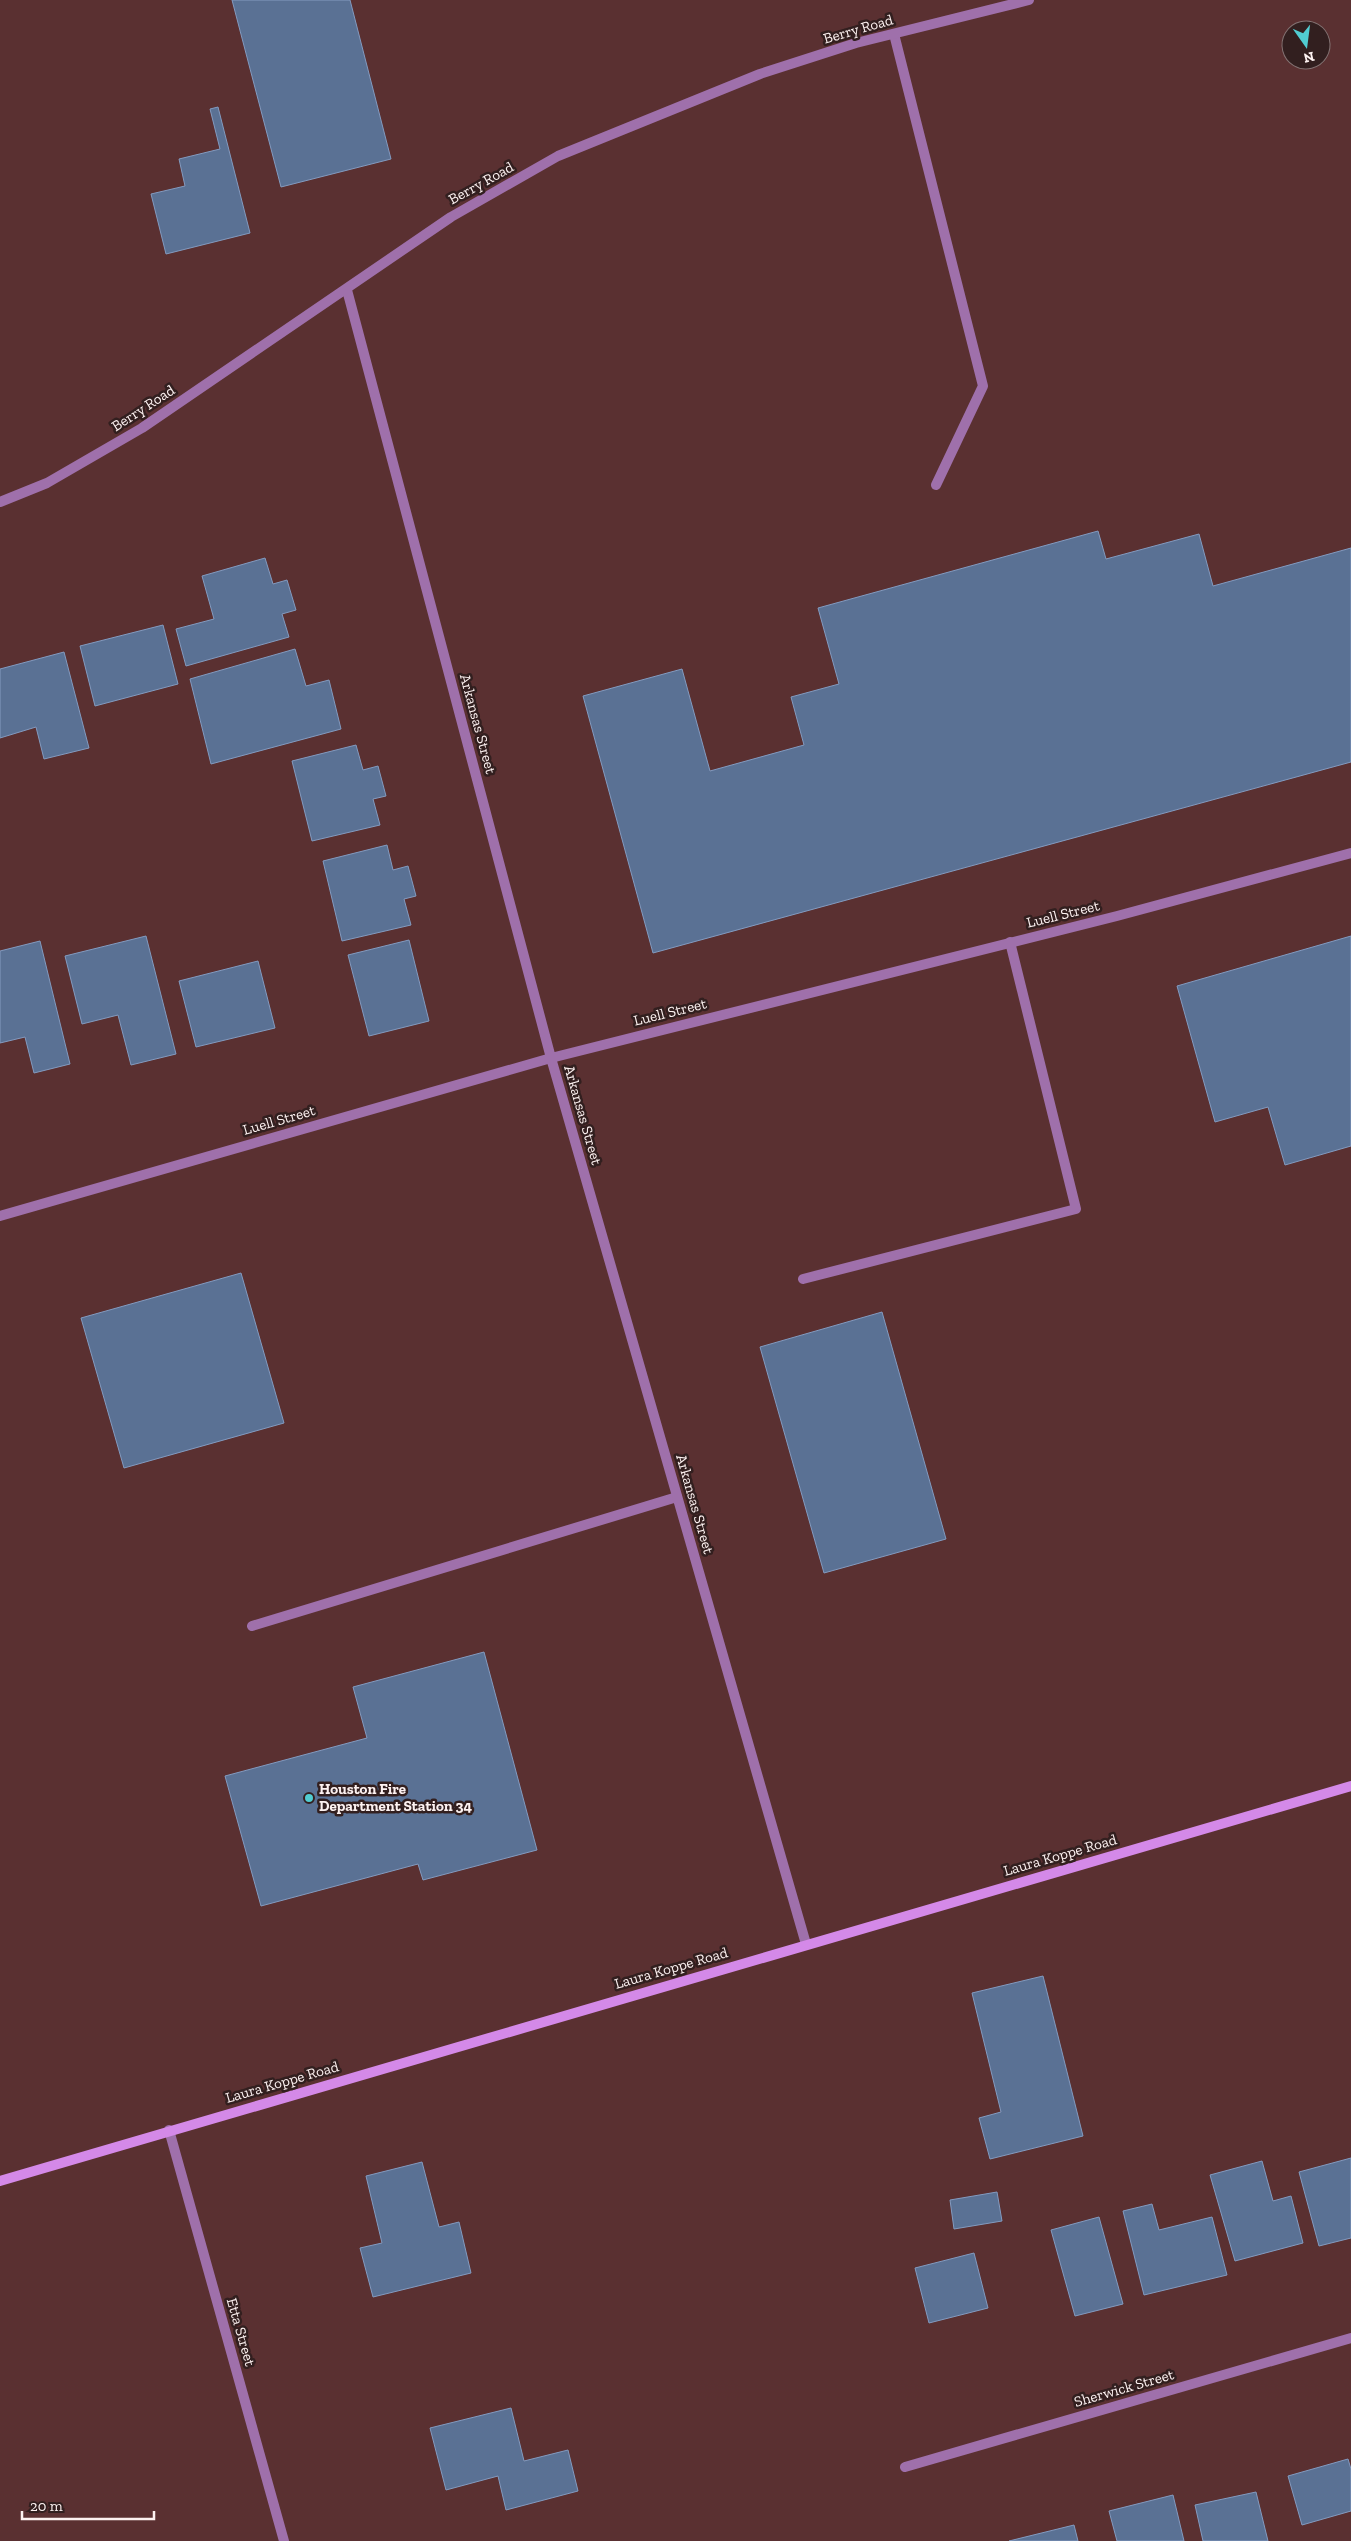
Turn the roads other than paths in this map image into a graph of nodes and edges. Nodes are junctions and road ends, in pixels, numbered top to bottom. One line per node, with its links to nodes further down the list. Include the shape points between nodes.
1 (1029, 0): 2 (street, Berry Road)
2 (894, 34): 3 (street, Berry Road, via 760,74 558,156 451,217); 4 (street, via 983,386)
3 (348, 290): 5 (street, Berry Road, via 142,428 47,483); 8 (street, Arkansas Street)
4 (936, 485)
5 (0, 502)
6 (1351, 853): 7 (street, Luell Street)
7 (1010, 942): 8 (street, Luell Street); 10 (street, via 1076,1209)
8 (551, 1058): 9 (street, Luell Street); 11 (street, Arkansas Street)
9 (0, 1216)
10 (803, 1279)
11 (677, 1497): 12 (street); 14 (street, Arkansas Street)
12 (252, 1626)
13 (1351, 1786): 14 (street, Laura Koppe Road)
14 (806, 1944): 15 (street, Laura Koppe Road)
15 (169, 2130): 16 (street, Laura Koppe Road); 19 (street, Etta Street)
16 (0, 2181)
17 (1351, 2338): 18 (street, Sherwick Street)
18 (905, 2467)
19 (284, 2541)

